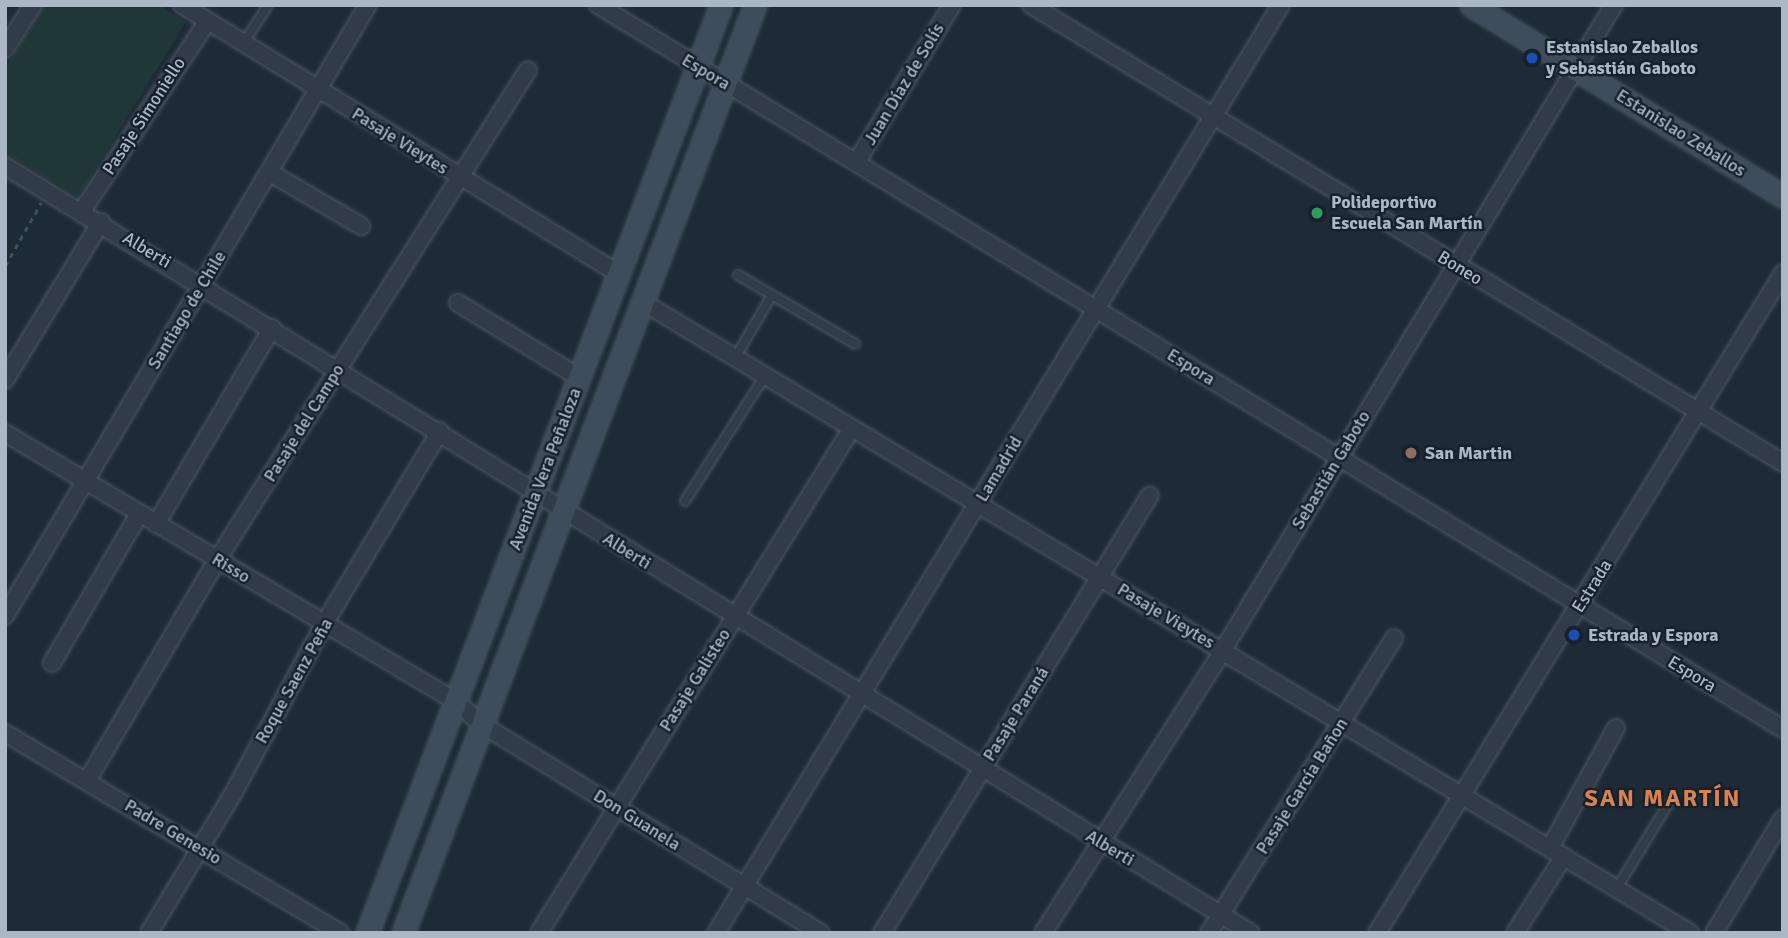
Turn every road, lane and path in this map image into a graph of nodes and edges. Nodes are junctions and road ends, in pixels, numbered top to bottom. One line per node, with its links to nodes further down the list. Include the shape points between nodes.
1 (33, 5): 15 (street)
2 (182, 5): 13 (street, Pasaje Vieytes)
3 (268, 5): 14 (lane)
4 (368, 5): 20 (street, Santiago de Chile)
5 (598, 5): 16 (street, Espora)
6 (721, 5): 16 (main road, Avenida Vera Peñaloza)
7 (755, 5): 19 (main road, Avenida Vera Peñaloza)
8 (952, 5): 22 (street, Juan Díaz de Solís)
9 (1031, 5): 21 (street, Boneo)
10 (1281, 5): 21 (street, Lamadrid)
11 (1471, 5): 17 (main road, Estanislao Zeballos)
12 (1614, 5): 17 (street, Sebastián Gaboto)
13 (207, 22): 14 (street, Pasaje Vieytes); 28 (street, Pasaje Simoniello)
14 (243, 44): 20 (street, Pasaje Vieytes)
15 (5, 50)
16 (698, 67): 19 (street, Espora); 33 (main road, Avenida Vera Peñaloza)
17 (1575, 68): 27 (main road, Estanislao Zeballos); 31 (street, Sebastián Gaboto)
18 (528, 70): 25 (street, Pasaje del Campo)
19 (725, 83): 22 (street, Espora); 38 (main road, Avenida Vera Peñaloza)
20 (318, 90): 24 (street, Santiago de Chile); 25 (street, Pasaje Vieytes)
21 (1214, 119): 31 (street, Boneo); 40 (street, Lamadrid)
22 (856, 163): 40 (street, Espora)
23 (5, 166): 26 (street, Alberti)
24 (269, 172): 30 (street); 36 (street, Santiago de Chile)
25 (462, 179): 33 (street, Pasaje Vieytes); 44 (street, Pasaje del Campo)
26 (47, 191): 28 (street, Alberti); 32 (path)
27 (1783, 196)
28 (82, 211): 29 (street, Alberti)
29 (101, 222): 36 (street, Alberti); 47 (street)
30 (361, 226)
31 (1456, 265): 48 (street, Boneo); 52 (street, Sebastián Gaboto)
32 (5, 267)
33 (619, 274): 46 (main road, Avenida Vera Peñaloza)
34 (1783, 274): 48 (street, Estrada)
35 (738, 275): 37 (lane)
36 (202, 284): 41 (street, Alberti); 54 (street, Santiago de Chile)
37 (772, 295): 42 (lane); 43 (lane)
38 (641, 302): 43 (street, Pasaje Vieytes); 59 (main road, Avenida Vera Peñaloza)
39 (458, 303): 46 (street)
40 (1097, 309): 52 (street, Espora); 58 (street, Lamadrid)
41 (272, 328): 44 (street, Alberti); 61 (street)
42 (855, 344)
43 (735, 358): 45 (street, Pasaje Vieytes)
44 (338, 369): 50 (street, Alberti); 62 (street, Pasaje del Campo)
45 (765, 376): 49 (street, Pasaje Vieytes); 57 (lane)
46 (580, 378): 55 (main road, Avenida Vera Peñaloza)
47 (5, 380)
48 (1700, 412): 53 (street, Boneo); 64 (street, Estrada)
49 (852, 428): 58 (street, Pasaje Vieytes); 66 (street, Pasaje Galisteo)
50 (440, 431): 55 (street, Alberti); 67 (street, Roque Saenz Peña)
51 (5, 433): 54 (street, Risso)
52 (1338, 457): 64 (street, Espora); 69 (street, Sebastián Gaboto)
53 (1783, 463)
54 (85, 482): 60 (street, Risso); 65 (street, Santiago de Chile)
55 (538, 492): 59 (street, Alberti); 72 (main road, Avenida Vera Peñaloza)
56 (1150, 495): 63 (street, Pasaje Paraná)
57 (685, 501)
58 (978, 504): 63 (street, Pasaje Vieytes); 71 (street, Lamadrid)
59 (563, 512): 66 (street, Alberti); 74 (main road, Avenida Vera Peñaloza)
60 (139, 513): 61 (street, Risso); 70 (street)
61 (156, 524): 62 (street, Risso)
62 (217, 560): 67 (street, Risso); 79 (street, Pasaje del Campo)
63 (1100, 577): 69 (street, Pasaje Vieytes); 78 (street, Pasaje Paraná)
64 (1580, 607): 76 (street, Espora); 80 (street, Estrada)
65 (5, 616)
66 (734, 618): 71 (street, Alberti); 82 (street, Pasaje Galisteo)
67 (324, 624): 72 (street, Risso); 85 (street, Roque Saenz Peña)
68 (1394, 638): 73 (street, Pasaje García Bañon)
69 (1223, 650): 73 (street, Pasaje Vieytes); 84 (street, Sebastián Gaboto)
70 (52, 663)
71 (861, 696): 78 (street, Alberti); 87 (street, Lamadrid)
72 (457, 702): 74 (street, Don Guanela); 92 (main road, Avenida Vera Peñaloza)
73 (1343, 722): 80 (street, Pasaje Vieytes); 89 (street, Pasaje García Bañon)
74 (481, 724): 82 (street, Don Guanela); 93 (main road, Avenida Vera Peñaloza)
75 (1616, 728): 86 (street)
76 (1783, 729)
77 (5, 733): 79 (street, Padre Genesio)
78 (981, 771): 84 (street, Alberti); 97 (street, Pasaje Paraná)
79 (87, 781): 85 (street, Padre Genesio)
80 (1466, 795): 86 (street, Pasaje Vieytes); 101 (street, Estrada)
81 (1668, 804): 88 (lane)
82 (617, 807): 87 (street, Don Guanela); 94 (street, Pasaje Galisteo)
83 (1783, 818): 104 (street)
84 (1099, 841): 89 (street, Alberti); 98 (street, Sebastián Gaboto)
85 (200, 846): 90 (street, Roque Saenz Peña); 91 (street, Padre Genesio)
86 (1557, 852): 88 (street, Pasaje Vieytes); 102 (street)
87 (745, 886): 95 (street, Lamadrid); 96 (street, Don Guanela)
88 (1617, 888): 103 (street, Pasaje Vieytes)
89 (1220, 915): 99 (street, Pasaje García Bañon); 100 (street, Alberti)
90 (149, 933)
91 (340, 933)
92 (367, 933)
93 (402, 933)
94 (539, 933)
95 (716, 933)
96 (821, 933)
97 (882, 933)
98 (1043, 933)
99 (1209, 933)
100 (1251, 933)
101 (1377, 933)
102 (1516, 933)
103 (1690, 933)
104 (1714, 933)

